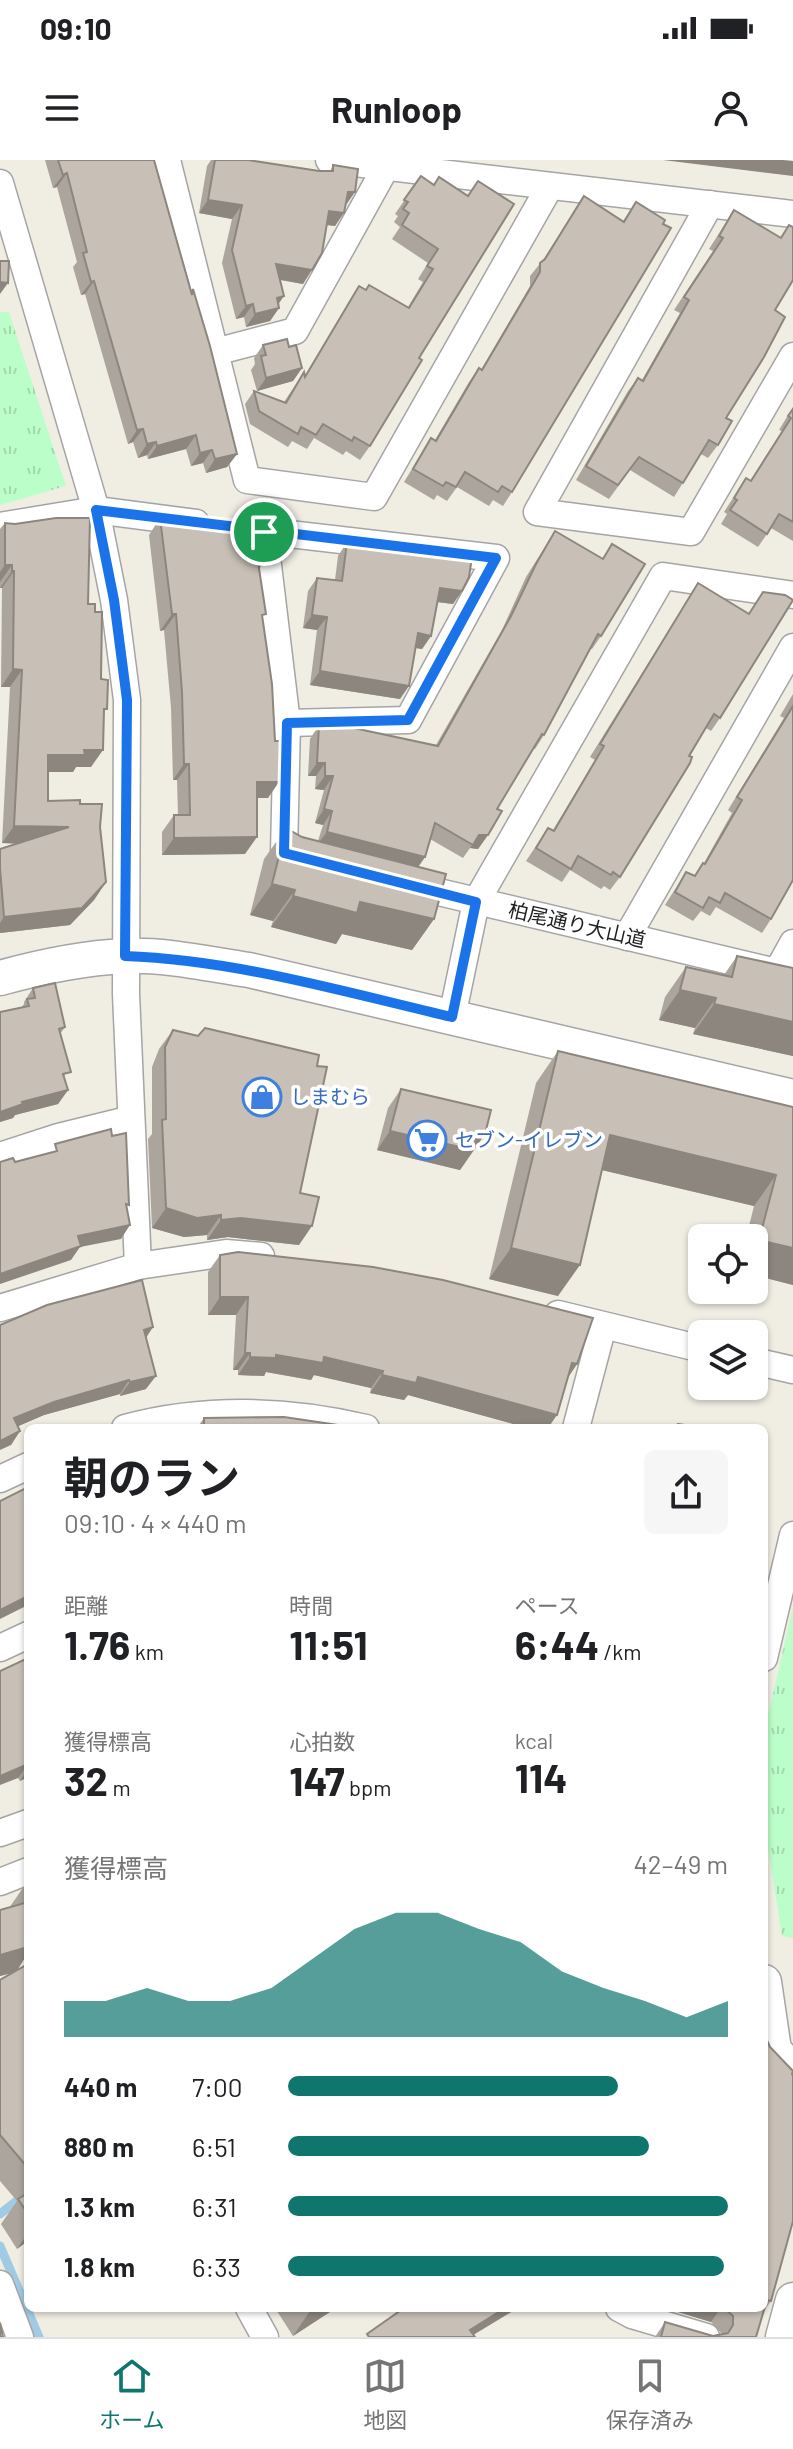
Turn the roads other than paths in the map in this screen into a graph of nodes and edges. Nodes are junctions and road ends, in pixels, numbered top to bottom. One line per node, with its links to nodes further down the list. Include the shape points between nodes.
1 (167, 160): 8 (street)
2 (329, 160): 3 (street)
3 (386, 167): 5 (street); 8 (street, via 295,331)
4 (0, 183): 10 (street)
5 (550, 186): 6 (street); 8 (street, via 374,497 247,480)
6 (710, 204): 7 (street); 9 (street, via 537,512 691,532)
7 (793, 214)
8 (215, 352)
9 (793, 356)
10 (96, 510): 11 (street); 12 (street); 21 (street, via 127,700)
11 (0, 526)
12 (264, 532): 15 (street); 15 (street, via 496,558 408,720)
13 (793, 595): 18 (street, via 663,576)
14 (793, 647): 19 (street)
15 (287, 723): 16 (street, via 284,853)
16 (328, 864)
17 (387, 880): 18 (street, 柏尾通り大山道)
18 (476, 902): 19 (street, 柏尾通り大山道); 24 (street)
19 (627, 937): 22 (street, 柏尾通り大山道)
20 (793, 943): 22 (street)
21 (125, 956): 23 (street); 24 (street, via 249,970); 26 (street)
22 (785, 974)
23 (0, 978)
24 (452, 1017): 25 (street)
25 (793, 1097)
26 (131, 1119): 27 (street); 29 (street)
27 (0, 1156)
28 (292, 1259): 29 (street, via 226,1253)
29 (138, 1266): 30 (street)
30 (0, 1308)
31 (542, 1310): 32 (street)
32 (603, 1326): 33 (street); 38 (street)
33 (688, 1346)
34 (768, 1364): 35 (street)
35 (793, 1370)
36 (148, 1424): 37 (street, via 211,1413)
37 (338, 1424)
38 (577, 1424)
39 (24, 1468): 40 (street)
40 (0, 1479)
41 (793, 1535): 43 (street)
42 (24, 1637): 44 (street)
43 (768, 1641)
44 (0, 1648)
45 (24, 1824): 46 (street)
46 (0, 1833)
47 (24, 1873): 48 (street)
48 (0, 1882)
49 (768, 2023): 50 (street, via 774,2050)
50 (793, 2072)
51 (0, 2284): 55 (street)
52 (793, 2300): 58 (street)
53 (251, 2312): 56 (street)
54 (634, 2312): 57 (street)
55 (20, 2337)
56 (265, 2337)
57 (706, 2337)
58 (783, 2337)

